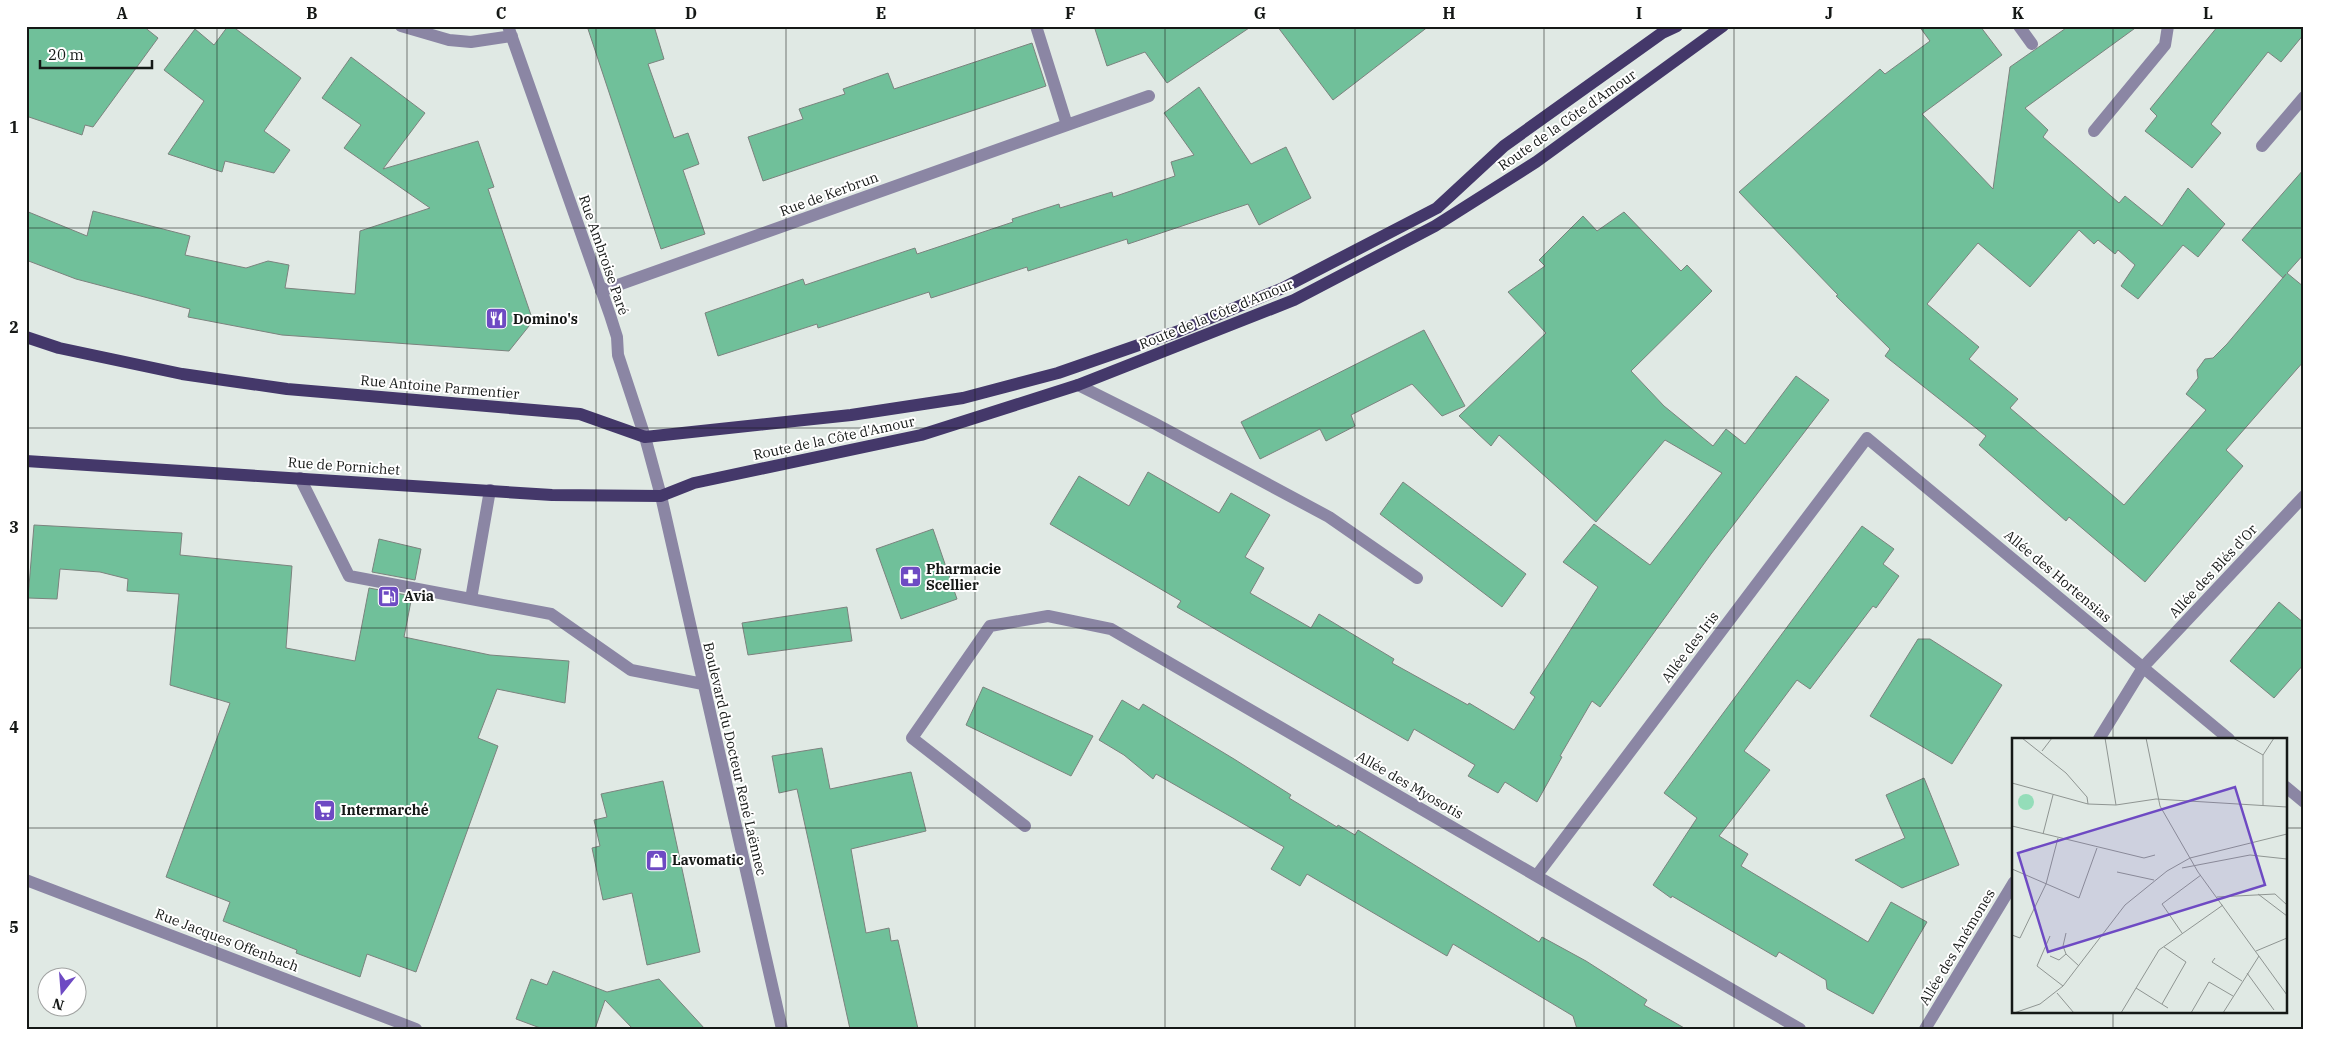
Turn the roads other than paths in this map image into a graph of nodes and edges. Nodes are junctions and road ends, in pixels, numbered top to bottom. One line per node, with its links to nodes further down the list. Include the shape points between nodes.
1 (401, 26): 7 (street, via 449,40 471,42)
2 (1036, 26): 11 (street)
3 (1678, 26): 17 (main road, Route de la Côte d'Amour, via 1504,146 1437,208 1283,288 1179,331 1058,373 963,398)
4 (1723, 26): 16 (main road, Route de la Côte d'Amour, via 1536,162 1435,226 1294,300)
5 (2019, 26): 8 (street)
6 (2168, 26): 12 (street, via 2165,45)
7 (510, 31): 14 (street, Rue Ambroise Paré)
8 (2032, 44)
9 (1149, 96): 11 (street, Rue de Kerbrun)
10 (2304, 97): 13 (street)
11 (1068, 125): 14 (street, Rue de Kerbrun)
12 (2094, 131)
13 (2262, 146)
14 (602, 290): 18 (street, Rue Ambroise Paré, via 617,336 618,355)
15 (26, 337): 18 (main road, Rue Antoine Parmentier, via 59,348 182,374 287,389 580,414)
16 (1078, 385): 23 (main road, Route de la Côte d'Amour, via 921,435 694,483); 25 (street, via 1329,517)
17 (851, 415): 18 (main road, Rue Antoine Parmentier)
18 (645, 437): 23 (street, Rue Ambroise Paré)
19 (1867, 438): 27 (street, Allée des Hortensias); 34 (street, Allée des Iris)
20 (26, 461): 21 (main road, Rue de Pornichet)
21 (300, 478): 22 (main road, Rue de Pornichet); 26 (street, via 349,576)
22 (490, 490): 23 (main road, Rue de Pornichet); 26 (street)
23 (661, 496): 28 (street, Boulevard du Docteur René Laënnec)
24 (2304, 496): 27 (street, Allée des Blés d'Or)
25 (1416, 578)
26 (471, 599): 28 (street, via 551,614 630,670)
27 (2144, 666): 29 (street); 30 (street, Allée des Hortensias)
28 (703, 684): 38 (street, Boulevard du Docteur René Laënnec)
29 (2100, 738)
30 (2228, 738)
31 (2288, 789): 32 (street)
32 (2304, 802)
33 (1025, 826): 34 (street, Allée des Myosotis, via 912,738 990,626 1048,616 1111,629)
34 (1536, 875): 39 (street, Allée des Myosotis)
35 (26, 880): 37 (street, Rue Jacques Offenbach)
36 (2012, 885): 40 (street, Allée des Anémones)
37 (416, 1029)
38 (782, 1029)
39 (1800, 1029)
40 (1925, 1029)

